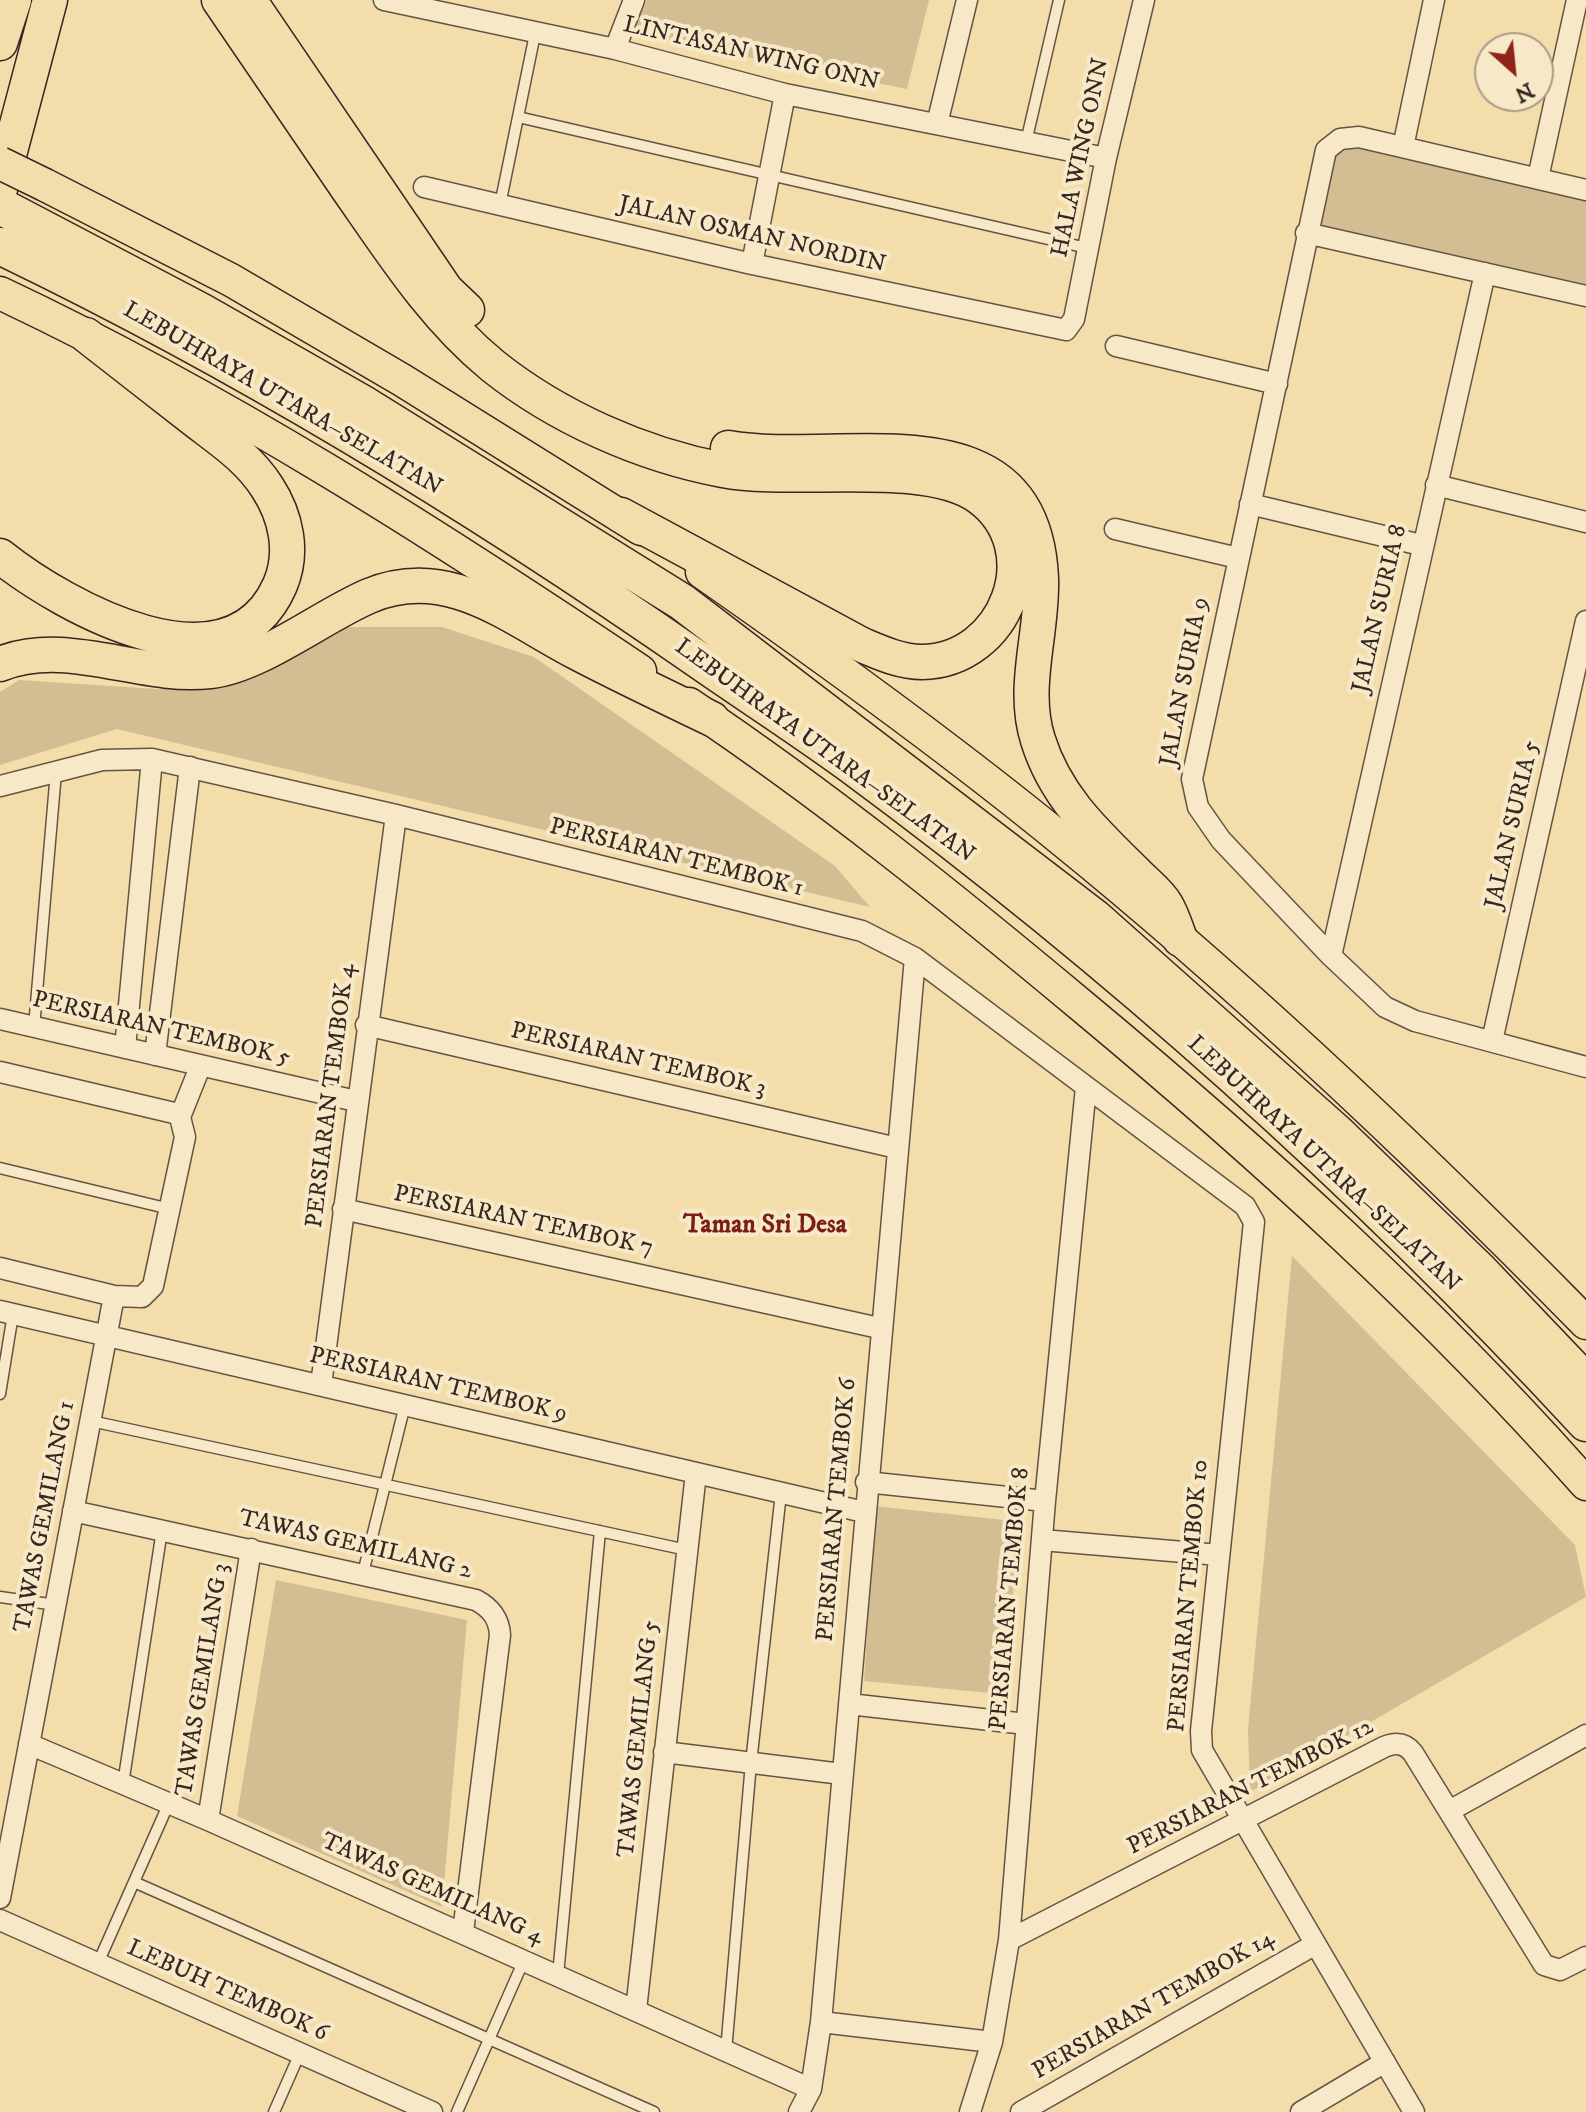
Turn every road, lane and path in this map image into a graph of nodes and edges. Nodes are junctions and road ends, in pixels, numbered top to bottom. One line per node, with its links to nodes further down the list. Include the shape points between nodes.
1 (14, 0): 14 (highway)
2 (219, 0): 43 (highway, via 417,289 493,365 547,403 610,435 724,471 928,476 956,485 980,498 1000,519 1016,572 997,626 951,658 921,662 862,645)
3 (249, 0): 57 (highway, via 446,290 522,360 573,393 629,420 744,451 943,455 976,466 1011,492 1029,522 1040,561 1030,694 1042,752 1076,814 1166,904)
4 (384, 0): 11 (street, LINTASAN WING ONN)
5 (634, 0): 15 (street)
6 (967, 0): 18 (street)
7 (1059, 0): 19 (lane)
8 (1144, 0): 21 (street, HALA WING ONN)
9 (1434, 0): 20 (street)
10 (1577, 0): 24 (street)
11 (426, 4): 13 (street, LINTASAN WING ONN)
12 (50, 9): 26 (highway)
13 (535, 34): 15 (street, LINTASAN WING ONN); 17 (lane)
14 (0, 43)
15 (615, 49): 16 (street, LINTASAN WING ONN)
16 (785, 94): 18 (street, LINTASAN WING ONN); 23 (street)
17 (518, 117): 23 (lane); 28 (lane)
18 (937, 124): 19 (street, LINTASAN WING ONN)
19 (1026, 143): 21 (street, LINTASAN WING ONN)
20 (1403, 147): 24 (street, JALAN SURIA 9); 30 (street, JALAN SURIA 9, via 1359,137 1340,139 1326,150)
21 (1106, 158): 31 (street, HALA WING ONN)
22 (0, 163): 43 (main road, bridge, via 231,280)
23 (769, 176): 31 (lane); 33 (street)
24 (1538, 178): 27 (street, JALAN SURIA 9)
25 (424, 187): 28 (street, JALAN OSMAN NORDIN)
26 (0, 189)
27 (1586, 190)
28 (500, 205): 33 (street, JALAN OSMAN NORDIN)
29 (16, 213): 83 (highway, LEBUHRAYA UTARA–SELATAN, via 365,405 682,602 1095,918 1337,1133)
30 (1306, 233): 34 (street); 40 (street, JALAN SURIA 9)
31 (1087, 248): 37 (street, HALA WING ONN)
32 (11, 251): 88 (highway, LEBUHRAYA UTARA–SELATAN, via 316,414 547,555 849,764 1031,905 1196,1045 1379,1213)
33 (752, 264): 37 (street, JALAN OSMAN NORDIN, via 1062,330)
34 (1485, 273): 36 (street); 41 (street, JALAN SURIA 8)
35 (2, 293): 38 (main road)
36 (1586, 296)
37 (1070, 327)
38 (86, 335): 47 (highway, via 255,469 286,529 279,588 264,610 229,634 200,640 167,638 74,605); 51 (main road, via 436,535)
39 (1116, 346): 40 (street)
40 (1277, 384): 42 (street, JALAN SURIA 9)
41 (1436, 485): 44 (street); 46 (street, JALAN SURIA 8)
42 (1250, 504): 46 (street); 48 (street, JALAN SURIA 9)
43 (621, 515): 57 (main road, via 882,701 1059,837)
44 (1586, 522)
45 (1115, 529): 48 (street)
46 (1421, 545): 58 (street, JALAN SURIA 8)
47 (0, 556)
48 (1238, 558): 58 (street, JALAN SURIA 9, via 1193,795 1221,840)
49 (1586, 621): 63 (street, JALAN SURIA 5)
50 (0, 664): 51 (highway, via 52,655 161,671 212,671 250,658 368,596 408,586 436,586 484,598 574,651)
51 (712, 719): 92 (main road, via 968,911 1209,1112 1349,1238)
52 (152, 759): 53 (street, PERSIARAN TEMBOK 1); 54 (street, PERSIARAN TEMBOK 1, via 102,760); 64 (street)
53 (190, 767): 56 (street, PERSIARAN TEMBOK 1); 65 (street)
54 (56, 770): 55 (street, PERSIARAN TEMBOK 1); 62 (lane)
55 (0, 786)
56 (396, 815): 59 (street, PERSIARAN TEMBOK 1, via 862,931); 61 (street, PERSIARAN TEMBOK 4)
57 (1180, 939): 80 (main road, via 1370,1109)
58 (1331, 956): 63 (street, JALAN SURIA 9, via 1397,1013)
59 (915, 958): 69 (street, PERSIARAN TEMBOK 1); 72 (street, PERSIARAN TEMBOK 6)
60 (0, 1019): 62 (street, PERSIARAN TEMBOK 5)
61 (366, 1025): 70 (street, PERSIARAN TEMBOK 4); 72 (street, PERSIARAN TEMBOK 3)
62 (34, 1027): 64 (street, PERSIARAN TEMBOK 5)
63 (1492, 1041): 67 (street, JALAN SURIA 9)
64 (125, 1048): 65 (street, PERSIARAN TEMBOK 5)
65 (155, 1055): 66 (street, PERSIARAN TEMBOK 5)
66 (200, 1067): 70 (street, PERSIARAN TEMBOK 5); 71 (street)
67 (1586, 1067)
68 (0, 1072): 71 (street)
69 (1086, 1087): 76 (street, PERSIARAN TEMBOK 1, via 1245,1206); 94 (street, PERSIARAN TEMBOK 8)
70 (356, 1101): 75 (street, PERSIARAN TEMBOK 4)
71 (180, 1117): 74 (street, via 185,1137)
72 (897, 1148): 81 (street, PERSIARAN TEMBOK 6)
73 (0, 1168): 74 (lane)
74 (170, 1209): 78 (street, via 151,1289 136,1298)
75 (343, 1209): 81 (street, PERSIARAN TEMBOK 7); 84 (street, PERSIARAN TEMBOK 4)
76 (1254, 1222): 102 (street, PERSIARAN TEMBOK 10)
77 (0, 1268): 78 (street)
78 (114, 1296): 82 (street, TAWAS GEMILANG 1)
79 (6, 1312): 82 (street, PERSIARAN TEMBOK 9); 85 (lane)
80 (1586, 1323)
81 (879, 1328): 90 (street, PERSIARAN TEMBOK 6)
82 (107, 1335): 84 (street, PERSIARAN TEMBOK 9); 87 (street, TAWAS GEMILANG 1)
83 (1586, 1382)
84 (321, 1385): 86 (street, PERSIARAN TEMBOK 9)
85 (0, 1394)
86 (405, 1405): 89 (street, PERSIARAN TEMBOK 9); 91 (lane)
87 (91, 1421): 91 (lane); 95 (street, TAWAS GEMILANG 1)
88 (1586, 1423)
89 (696, 1473): 93 (street, PERSIARAN TEMBOK 9); 101 (street, TAWAS GEMILANG 5)
90 (866, 1482): 94 (street); 96 (street, PERSIARAN TEMBOK 6)
91 (384, 1484): 98 (lane); 103 (lane)
92 (1586, 1484)
93 (781, 1493): 96 (street, PERSIARAN TEMBOK 9); 111 (lane)
94 (1045, 1501): 99 (street, PERSIARAN TEMBOK 8)
95 (73, 1511): 97 (street, TAWAS GEMILANG 2); 105 (street, TAWAS GEMILANG 1)
96 (864, 1512): 106 (street, PERSIARAN TEMBOK 6)
97 (162, 1530): 100 (street, TAWAS GEMILANG 2); 113 (lane)
98 (600, 1531): 101 (lane); 127 (lane)
99 (1042, 1540): 102 (street); 107 (street, PERSIARAN TEMBOK 8)
100 (251, 1549): 103 (street, TAWAS GEMILANG 2); 116 (street, TAWAS GEMILANG 3)
101 (687, 1550): 110 (street, TAWAS GEMILANG 5)
102 (1219, 1555): 117 (street, PERSIARAN TEMBOK 10, via 1201,1741)
103 (363, 1573): 121 (street, TAWAS GEMILANG 2, via 476,1600 494,1614 500,1627)
104 (0, 1597): 105 (lane)
105 (56, 1605): 109 (street, TAWAS GEMILANG 1)
106 (849, 1704): 107 (street); 112 (street, PERSIARAN TEMBOK 6)
107 (1026, 1724): 122 (street, PERSIARAN TEMBOK 8)
108 (1586, 1735): 115 (street)
109 (29, 1744): 113 (street, TAWAS GEMILANG 4); 119 (street, TAWAS GEMILANG 1)
110 (664, 1752): 111 (street); 128 (street, TAWAS GEMILANG 5)
111 (751, 1763): 112 (street); 132 (lane)
112 (842, 1774): 129 (street, PERSIARAN TEMBOK 6)
113 (123, 1784): 114 (street, TAWAS GEMILANG 4)
114 (169, 1803): 116 (street, TAWAS GEMILANG 4); 118 (lane)
115 (1451, 1810): 117 (street, PERSIARAN TEMBOK 12, via 1409,1748 1396,1744); 124 (street, PERSIARAN TEMBOK 12, via 1544,1965 1564,1969)
116 (208, 1820): 121 (street, TAWAS GEMILANG 4)
117 (1243, 1821): 122 (street, PERSIARAN TEMBOK 12); 123 (street, PERSIARAN TEMBOK 10)
118 (134, 1882): 126 (lane); 130 (lane)
119 (0, 1898)
120 (0, 1920): 126 (street, LEBUH TEMBOK 6)
121 (463, 1932): 125 (street, TAWAS GEMILANG 4)
122 (1009, 1940): 131 (street, PERSIARAN TEMBOK 8)
123 (1314, 1945): 134 (street, PERSIARAN TEMBOK 10); 142 (street, PERSIARAN TEMBOK 14)
124 (1586, 1957)
125 (524, 1960): 127 (street, TAWAS GEMILANG 4); 130 (lane)
126 (98, 1963): 133 (street, LEBUH TEMBOK 6)
127 (558, 1975): 128 (street, TAWAS GEMILANG 4)
128 (636, 2010): 132 (street, TAWAS GEMILANG 4)
129 (821, 2022): 131 (street); 135 (street, PERSIARAN TEMBOK 6)
130 (489, 2038): 138 (lane); 139 (lane)
131 (992, 2042): 141 (street, PERSIARAN TEMBOK 8)
132 (726, 2051): 135 (street, TAWAS GEMILANG 4)
133 (300, 2053): 136 (lane); 137 (street, LEBUH TEMBOK 6)
134 (1385, 2062): 143 (street); 144 (street, PERSIARAN TEMBOK 10)
135 (811, 2089): 140 (street, PERSIARAN TEMBOK 6)
136 (274, 2112)
137 (432, 2112)
138 (457, 2112)
139 (654, 2112)
140 (799, 2112)
141 (970, 2112)
142 (1021, 2112)
143 (1301, 2112)
144 (1414, 2112)

